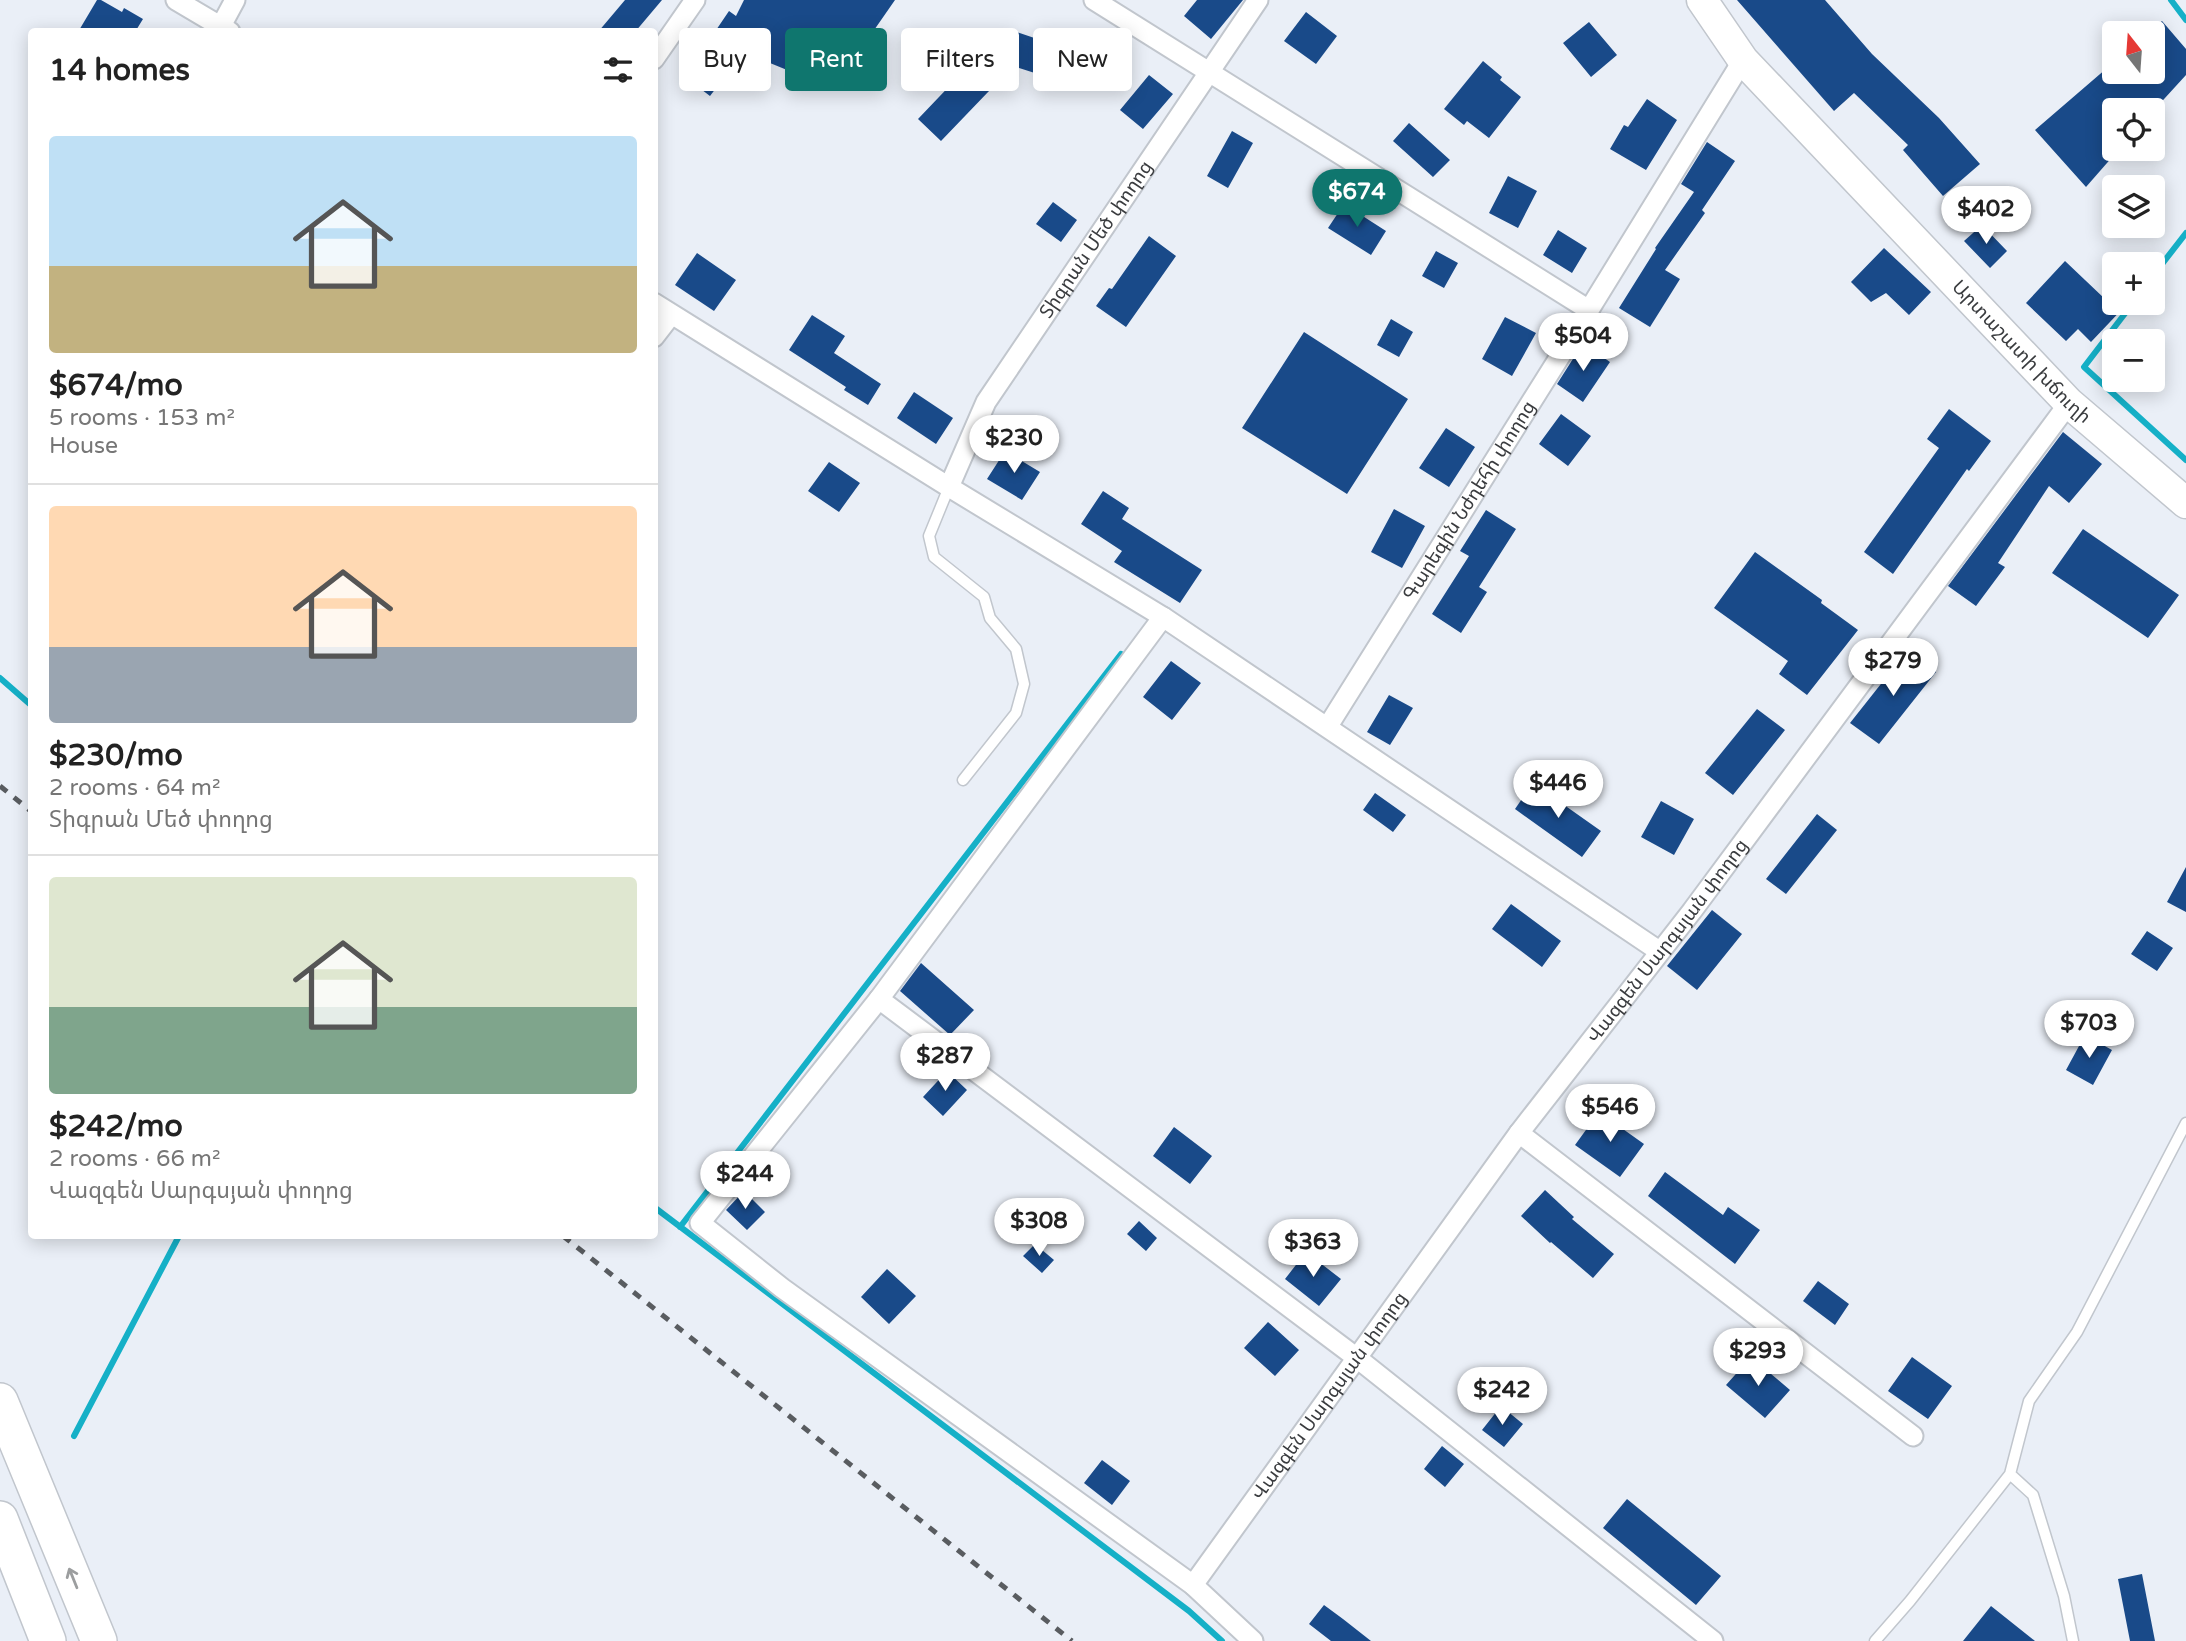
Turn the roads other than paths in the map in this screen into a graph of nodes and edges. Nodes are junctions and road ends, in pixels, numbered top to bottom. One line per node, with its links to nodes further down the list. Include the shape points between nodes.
1 (176, 0): 7 (street)
2 (235, 0): 8 (street)
3 (695, 0): 9 (street)
4 (1094, 0): 11 (street)
5 (1258, 0): 11 (street, Տիգրան Մեծ փողոց)
6 (1702, 0): 10 (main road, Արտաշատի խճուղի)
7 (223, 28)
8 (225, 28)
9 (658, 53)
10 (1744, 60): 13 (street, Գարեգին Նժդեհի փողոց); 14 (main road, Արտաշատի խճուղի)
11 (1208, 72): 13 (street); 15 (street, Տիգրան Մեծ փողոց, via 986,402)
12 (663, 309): 15 (street)
13 (1589, 310): 18 (street, Գարեգին Նժդեհի փողոց)
14 (2069, 403): 16 (main road, Արտաշատի խճուղի); 20 (street, Վազգեն Սարգսյան փողոց)
15 (949, 487): 17 (street); 19 (lane, via 929,536 933,557 984,597 990,618 1016,649 1024,684 1016,713)
16 (2186, 503)
17 (1163, 617): 18 (street); 21 (street)
18 (1328, 726): 20 (street)
19 (963, 780)
20 (1659, 951): 23 (street, Վազգեն Սարգսյան փողոց)
21 (878, 999): 24 (street); 29 (street, via 700,1223 782,1288)
22 (2186, 1123): 27 (lane, via 2077,1332 2029,1401)
23 (1519, 1133): 24 (street, Վազգեն Սարգսյան փողոց); 26 (street)
24 (1357, 1358): 29 (street, Վազգեն Սարգսյան փողոց); 33 (street)
25 (0, 1402): 31 (highway, one-way to 25)
26 (1913, 1436)
27 (2010, 1474): 34 (lane); 35 (lane, via 2033,1495)
28 (0, 1519): 30 (highway)
29 (1193, 1585): 32 (street)
30 (48, 1641)
31 (99, 1641)
32 (1253, 1641)
33 (1713, 1641)
34 (1875, 1641)
35 (2073, 1641)

